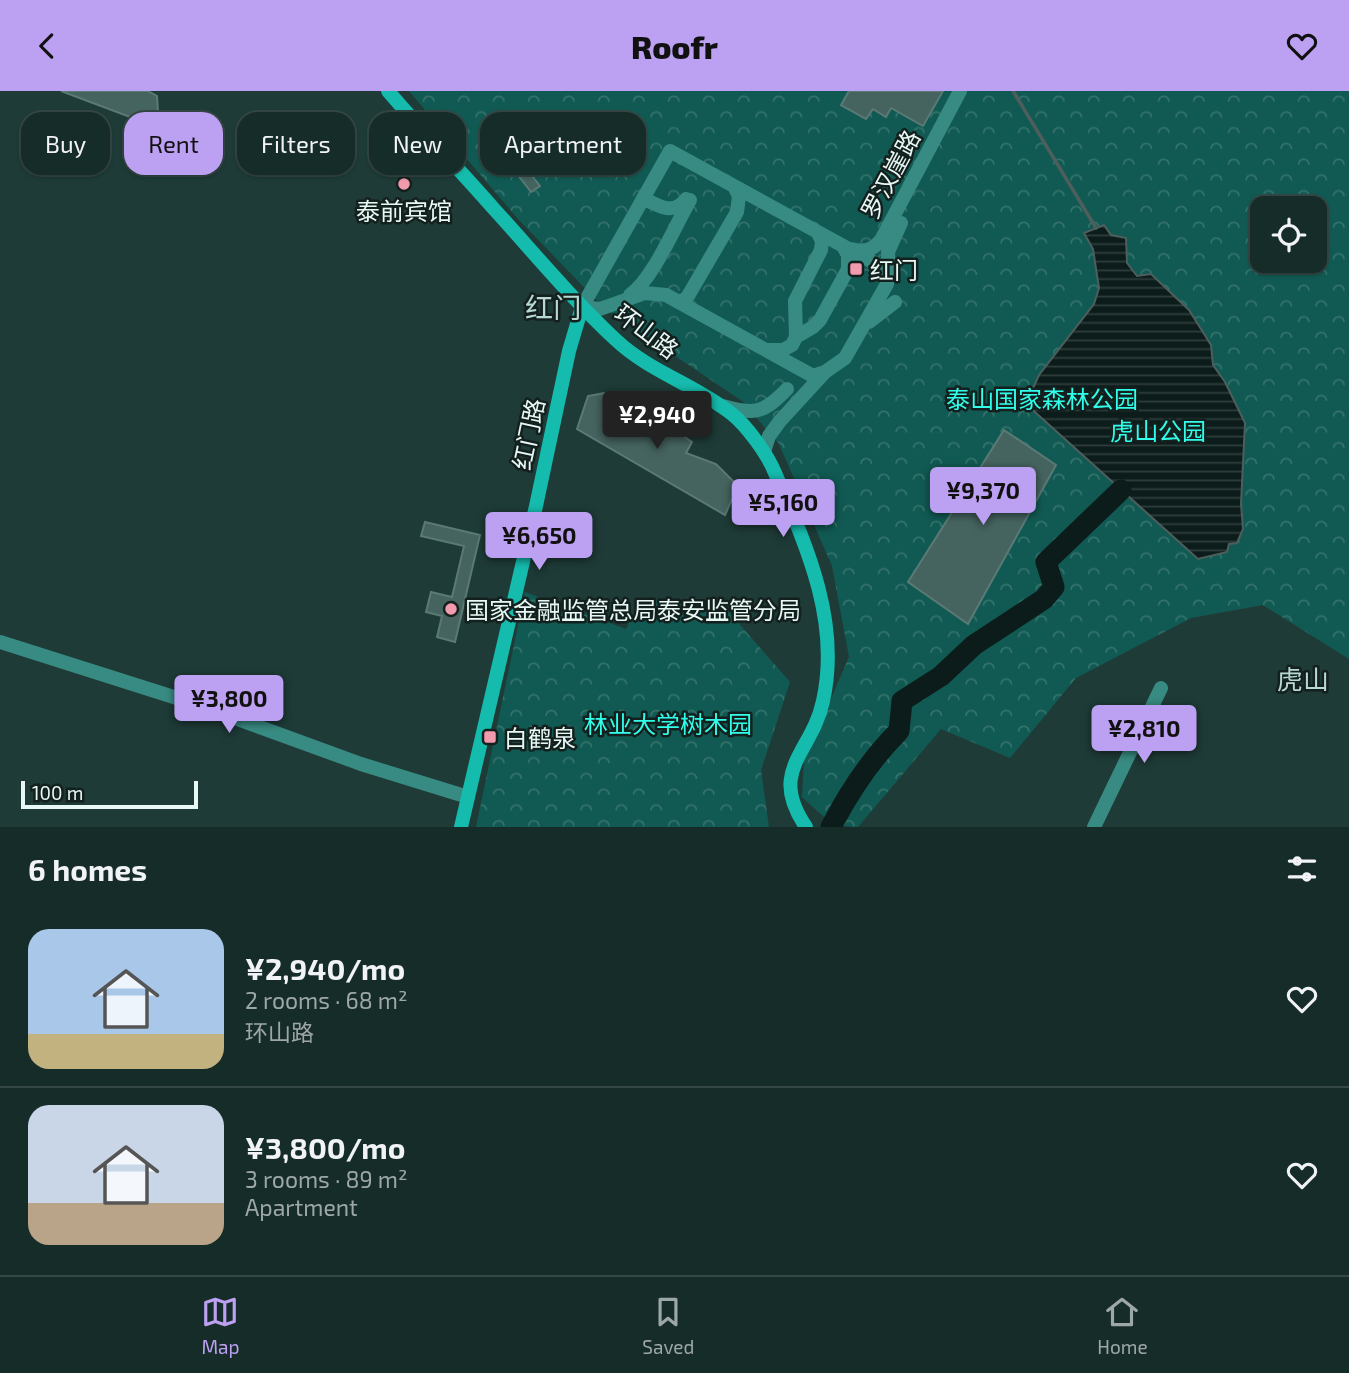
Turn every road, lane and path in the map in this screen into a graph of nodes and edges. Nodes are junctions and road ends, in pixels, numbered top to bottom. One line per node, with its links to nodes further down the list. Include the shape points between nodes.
1 (388, 91): 12 (main road, 环山路)
2 (960, 91): 7 (street, 罗汉崖路, via 876,247 864,252)
3 (969, 91): 8 (street, 罗汉崖路, via 893,238)
4 (735, 188): 5 (street, 红门路, via 670,151); 6 (street); 10 (street, via 737,212 688,296)
5 (643, 198): 9 (street, via 665,208 679,207 688,199 643,283); 12 (street, 红门路)
6 (818, 233): 7 (street); 14 (street, via 821,250 795,301)
7 (843, 246): 8 (street); 14 (street, via 848,269 820,320)
8 (889, 271): 13 (street, 罗汉崖路, via 887,284)
9 (623, 300): 10 (street, via 656,292); 12 (street, via 600,309)
10 (679, 301): 15 (street)
11 (895, 302): 13 (street)
12 (582, 307): 18 (main road, 环山路, via 649,365); 22 (main road, 红门路)
13 (861, 330): 16 (street, 罗汉崖路, via 845,358)
14 (796, 337): 15 (street, via 783,350)
15 (768, 350): 16 (street, via 813,376)
16 (825, 372): 19 (street, 罗汉崖路, via 780,421)
17 (787, 389): 18 (street, via 753,412)
18 (718, 405): 19 (main road, 环山路, via 733,414)
19 (764, 452): 24 (main road, 环山路, via 796,523 827,621 828,673 822,705 789,777 795,811)
20 (0, 642): 22 (street)
21 (1161, 688): 25 (street)
22 (468, 797): 23 (main road, 红门路)
23 (461, 827)
24 (806, 827)
25 (1094, 827)

